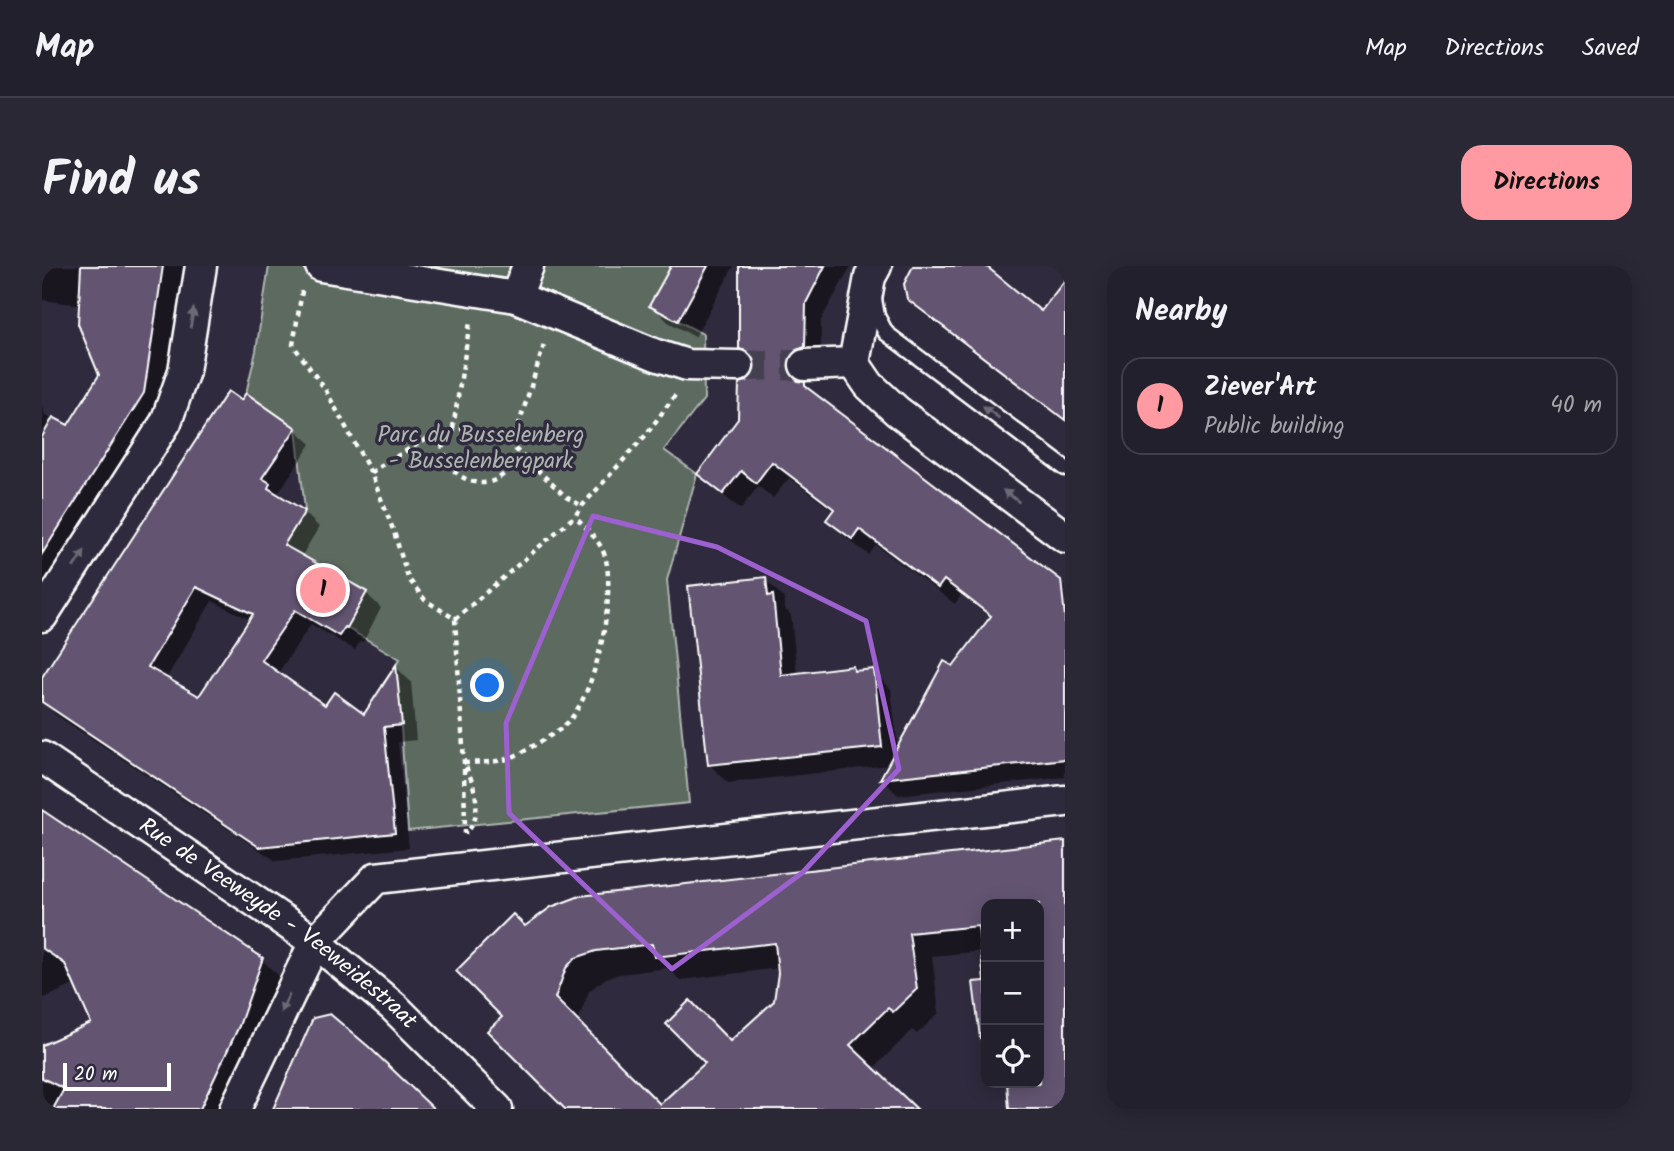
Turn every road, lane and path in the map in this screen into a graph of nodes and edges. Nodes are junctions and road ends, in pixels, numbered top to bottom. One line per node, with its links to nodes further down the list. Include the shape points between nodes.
1 (201, 266): 21 (street, one-way to 1, via 166,422 184,371)
2 (528, 266): 6 (street)
3 (873, 272): 8 (street); 16 (lane, one-way to 3, via 886,333 877,316)
4 (312, 273): 5 (street); 17 (path, via 293,345 325,389)
5 (475, 290): 6 (street); 12 (path)
6 (516, 297): 7 (street)
7 (554, 313): 9 (street); 14 (path)
8 (854, 363): 10 (street); 20 (street, one-way to 8, via 897,411 869,385)
9 (687, 365): 11 (street); 18 (path, via 684,383 645,436)
10 (805, 365)
11 (738, 366)
12 (453, 428): 13 (path); 14 (path, via 477,430)
13 (439, 434): 15 (path, via 452,469 471,481 497,480); 17 (path)
14 (512, 446): 15 (path)
15 (522, 456): 18 (path)
16 (1065, 468)
17 (371, 473): 22 (path, via 408,578 425,600)
18 (582, 506): 19 (path)
19 (575, 516): 22 (path); 24 (path, via 597,540 609,586 602,638 582,700 564,726 508,759)
20 (1065, 537)
21 (42, 616)
22 (455, 619): 24 (path)
23 (42, 757): 26 (street, Rue de Veeweyde - Veeweidestraat)
24 (464, 763): 24 (path, via 475,792 476,817 466,834)
25 (1065, 801): 26 (street, via 376,878)
26 (315, 942): 27 (street, one-way to 27); 28 (street, Rue de Veeweyde - Veeweidestraat, via 394,1007)
27 (235, 1109)
28 (497, 1109)

